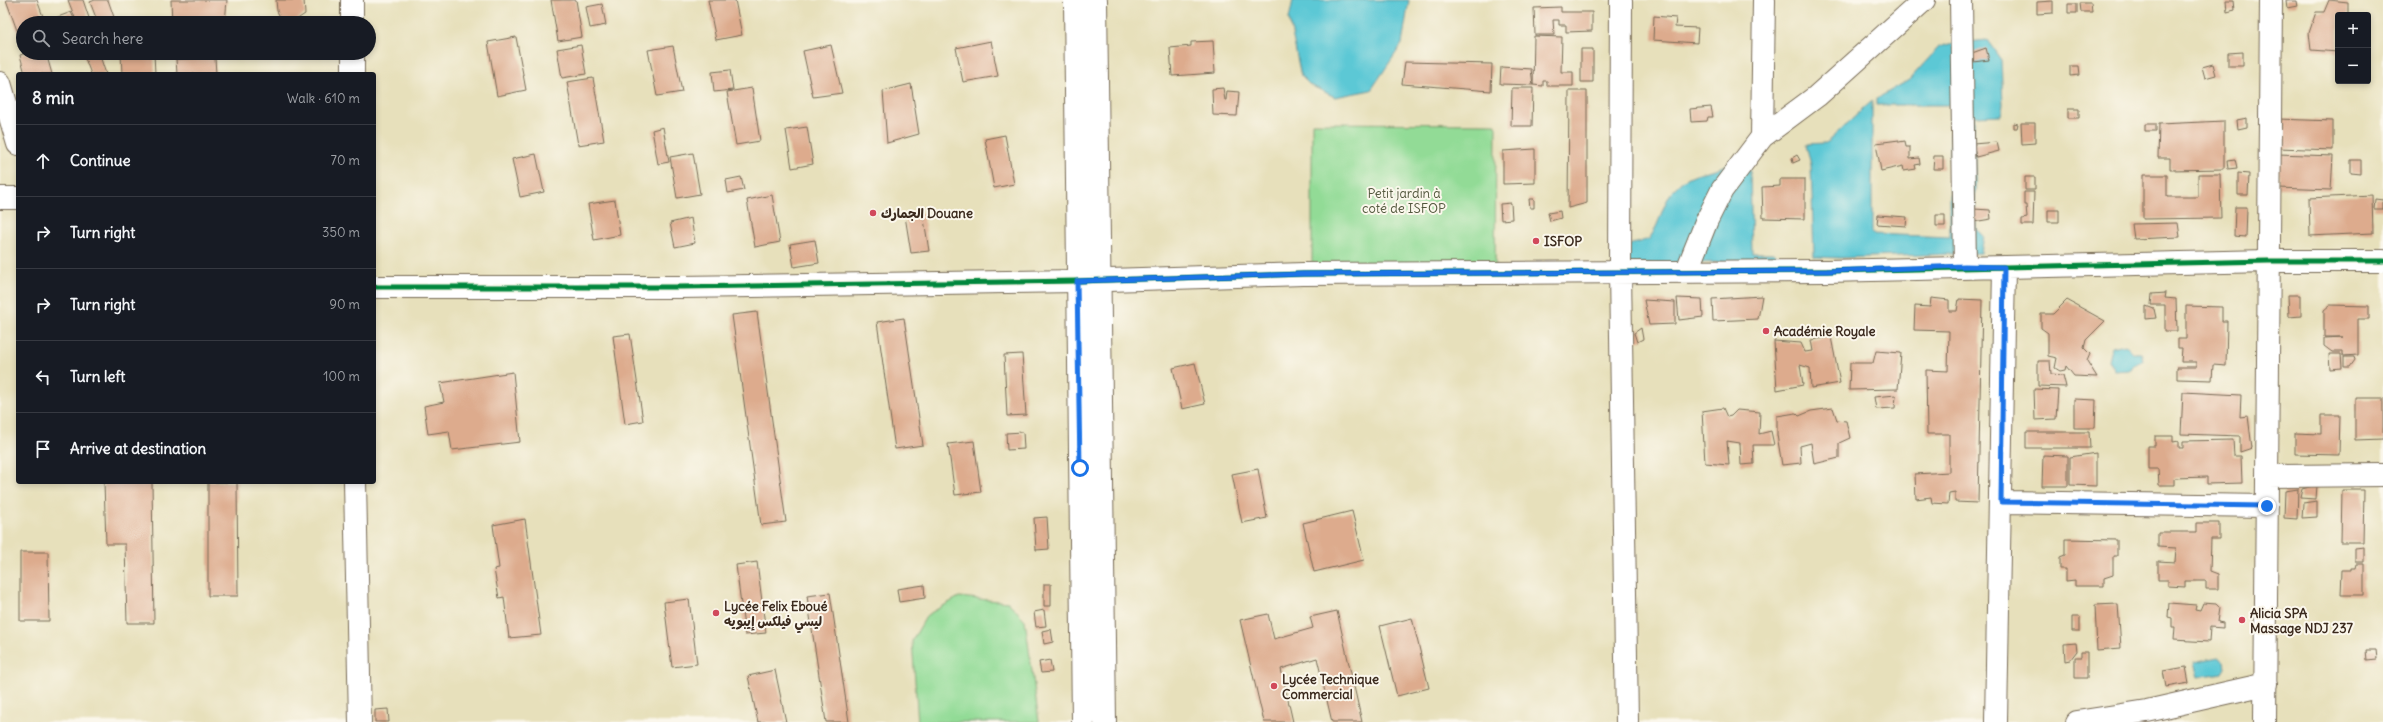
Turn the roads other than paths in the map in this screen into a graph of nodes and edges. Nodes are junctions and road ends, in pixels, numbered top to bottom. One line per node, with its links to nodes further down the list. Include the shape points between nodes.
1 (352, 0): 9 (street)
2 (1075, 0): 24 (street)
3 (1096, 0): 23 (street)
4 (1620, 0): 22 (street)
5 (1764, 0): 14 (street)
6 (1924, 0): 14 (street, via 1817,96)
7 (1961, 0): 19 (street)
8 (2271, 0): 17 (street)
9 (352, 16)
10 (353, 60): 11 (street)
11 (353, 72)
12 (0, 84): 13 (street)
13 (16, 137)
14 (1762, 138): 21 (street, via 1722,190)
15 (0, 198): 16 (street)
16 (16, 198)
17 (2268, 261): 18 (street); 20 (street); 27 (street)
18 (2383, 261)
19 (1965, 266): 20 (street); 21 (street, via 1827,271)
20 (2004, 267): 29 (street)
21 (1687, 270): 22 (street)
22 (1620, 272): 23 (street, via 1303,274); 35 (street)
23 (1099, 280): 24 (street); 34 (street)
24 (1077, 281): 25 (street, via 680,288); 33 (street)
25 (376, 287)
26 (2383, 475): 27 (street)
27 (2267, 476): 30 (street)
28 (355, 484): 32 (street)
29 (2001, 502): 30 (street); 36 (street)
30 (2267, 506): 31 (street)
31 (2266, 684): 37 (street, via 2147,711); 38 (street)
32 (360, 722)
33 (1084, 722)
34 (1105, 722)
35 (1627, 722)
36 (1996, 722)
37 (2078, 722)
38 (2266, 722)

